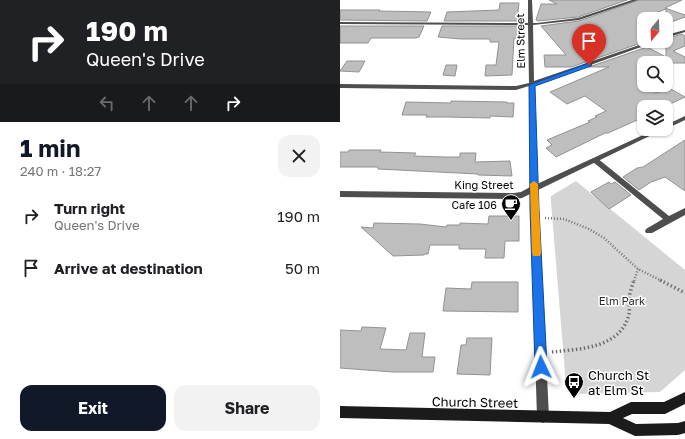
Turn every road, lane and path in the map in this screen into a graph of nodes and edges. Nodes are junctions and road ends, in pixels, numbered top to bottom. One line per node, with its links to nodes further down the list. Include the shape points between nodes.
1 (530, 0): 4 (street, Elm Street)
2 (636, 0): 4 (street, via 579,19)
3 (340, 23): 4 (street)
4 (531, 25): 8 (street, Elm Street)
5 (685, 31): 6 (street)
6 (673, 35)
7 (637, 48): 8 (street)
8 (532, 85): 9 (street, via 516,88); 14 (street, Elm Street)
9 (340, 86)
10 (685, 118): 11 (street)
11 (673, 124)
12 (647, 136): 13 (street, King Street)
13 (595, 160): 14 (street, King Street); 18 (street)
14 (534, 188): 15 (street, King Street, via 522,195 514,196); 17 (street, Elm Street)
15 (340, 194)
16 (685, 211): 18 (street)
17 (535, 218): 20 (path, via 564,219 589,229 604,238); 22 (street, Elm Street)
18 (669, 220): 19 (street)
19 (649, 231)
20 (638, 269): 21 (path); 22 (path, via 629,299 629,314 620,332 611,340 602,345)
21 (685, 293)
22 (541, 354): 25 (street, Elm Street)
23 (685, 398): 26 (street, Church Street, via 665,408 631,408)
24 (340, 412): 25 (street, Church Street)
25 (543, 417): 26 (street, Church Street)
26 (610, 418): 27 (street, Church Street, via 635,430)
27 (685, 427)

